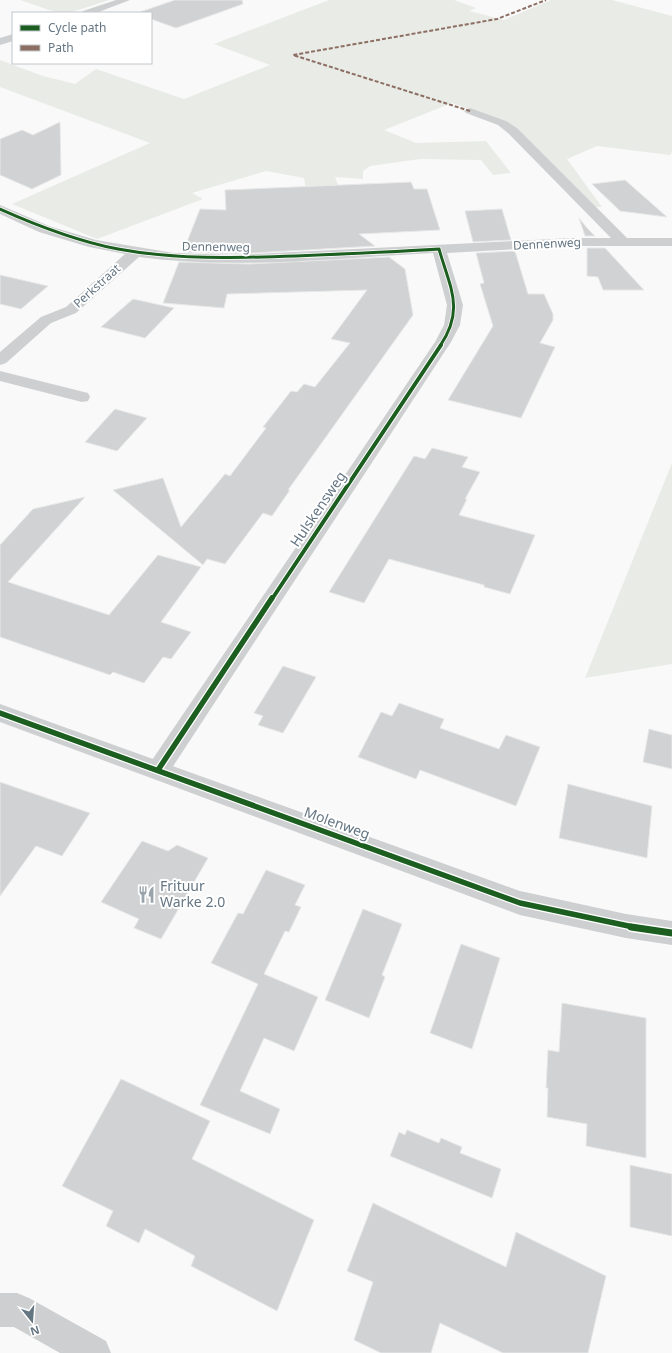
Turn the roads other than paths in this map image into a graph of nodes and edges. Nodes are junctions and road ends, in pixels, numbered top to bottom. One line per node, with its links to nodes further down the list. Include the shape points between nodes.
1 (125, 0): 2 (street)
2 (89, 12)
3 (12, 37): 4 (street)
4 (0, 42)
5 (470, 111): 7 (street, via 497,121 513,131)
6 (0, 209): 10 (street, Dennenweg, via 44,229 94,244)
7 (622, 241): 8 (street, Dennenweg); 9 (street, Dennenweg)
8 (672, 242)
9 (439, 249): 10 (street, Dennenweg, via 236,258 174,257); 15 (street, Hulskensweg, via 455,305 452,325 444,342)
10 (136, 252): 11 (street, Perkstraat, via 71,310 46,320)
11 (0, 360)
12 (0, 376): 13 (street)
13 (82, 397)
14 (0, 713): 15 (street, Molenweg)
15 (158, 770): 16 (street, Molenweg, via 520,903 626,926)
16 (672, 933)
17 (0, 1310): 18 (street, via 17,1310)
18 (94, 1353)

